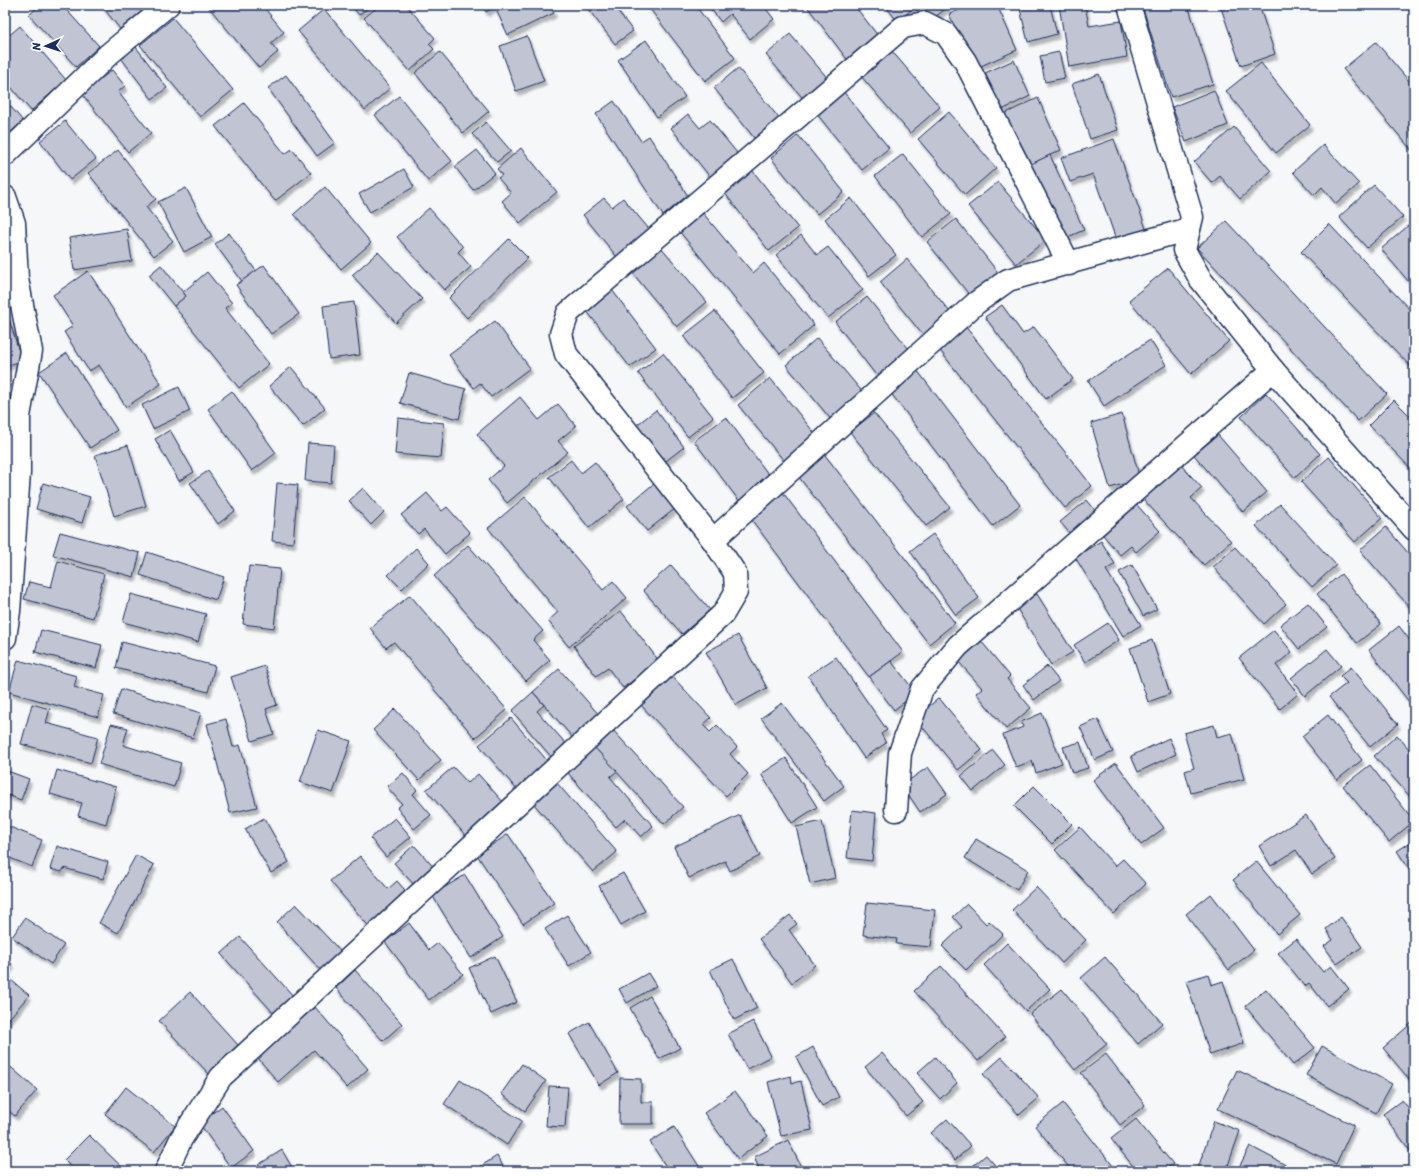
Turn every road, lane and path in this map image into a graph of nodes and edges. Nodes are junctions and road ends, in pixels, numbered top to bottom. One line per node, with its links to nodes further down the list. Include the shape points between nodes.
1 (168, 5): 3 (street, via 109,54)
2 (1129, 5): 5 (street, via 1192,217)
3 (5, 155)
4 (5, 197): 10 (street, via 14,223 17,279 31,351 19,416 19,473)
5 (1189, 228): 6 (street); 7 (street, via 1184,250 1201,280)
6 (1069, 264): 9 (street, via 1008,280 976,303); 9 (street, via 958,50 946,34 925,23 903,27 568,313 561,334 566,354)
7 (1273, 370): 8 (street); 11 (street, via 958,646 922,689 900,753)
8 (1414, 528)
9 (713, 540): 12 (street, via 735,573 736,592 723,614 221,1077 181,1139)
10 (5, 638)
11 (896, 810)
12 (166, 1171)

